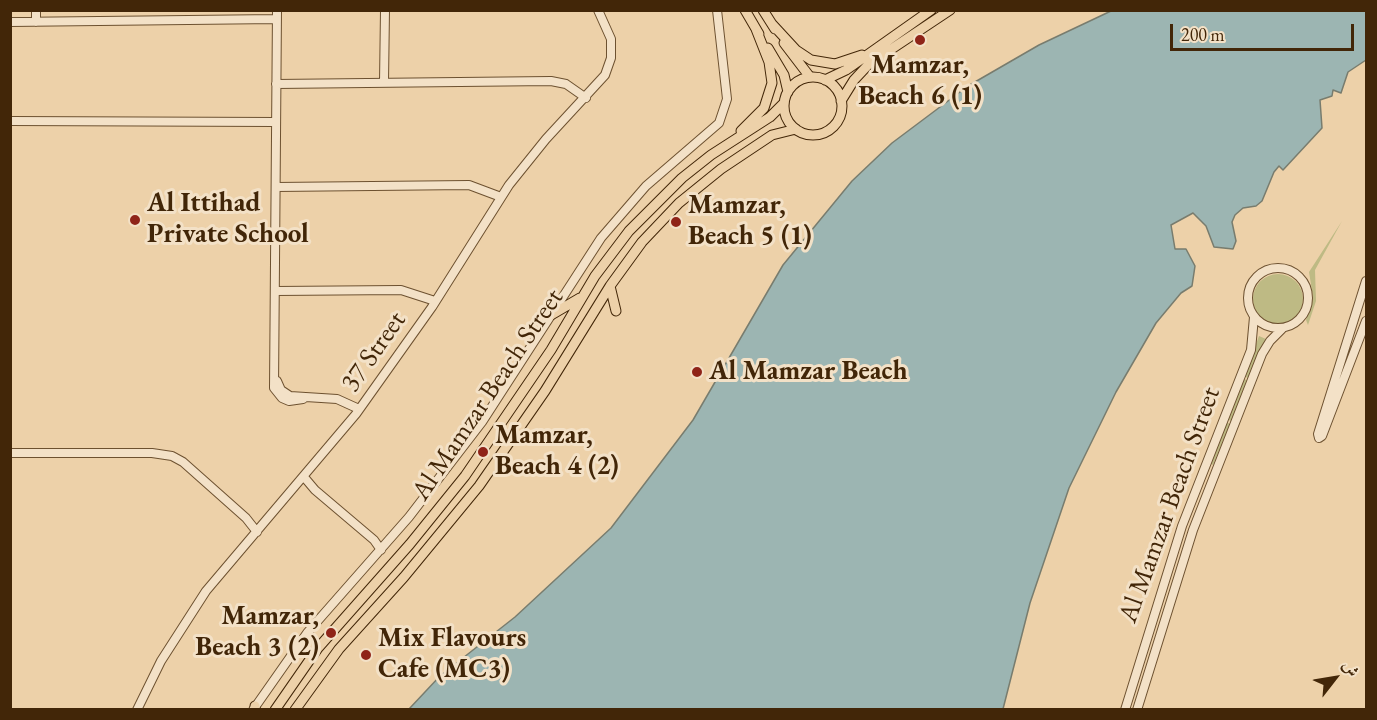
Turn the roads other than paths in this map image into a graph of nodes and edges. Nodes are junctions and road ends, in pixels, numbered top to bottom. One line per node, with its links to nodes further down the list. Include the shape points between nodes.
1 (36, 10): 13 (street)
2 (164, 10): 11 (street)
3 (385, 10): 18 (street)
4 (598, 10): 21 (street, 37 Street, via 609,30 611,58 605,75)
5 (717, 10): 36 (street, via 727,94 722,118 621,213 581,265)
6 (745, 10): 14 (main road)
7 (931, 10): 15 (main road)
8 (950, 10): 22 (main road, via 869,64)
9 (277, 15): 11 (street); 19 (street)
10 (768, 16): 15 (main road, via 801,54 817,62 839,63); 16 (main road, via 793,58)
11 (164, 20): 13 (street)
12 (10, 22): 13 (street)
13 (36, 22)
14 (756, 29): 20 (main road, via 784,75); 27 (main road, via 771,73 770,94 760,112)
15 (870, 52): 17 (main road)
16 (810, 77): 17 (main road); 20 (main road, via 797,82)
17 (825, 80): 22 (main road, via 836,88)
18 (384, 82): 19 (street); 21 (street, via 551,81 562,82)
19 (276, 84): 25 (street)
20 (788, 92): 23 (main road)
21 (583, 100): 29 (street, 37 Street, via 532,155)
22 (842, 101): 26 (main road, via 840,115 828,130 816,135)
23 (784, 103): 26 (main road, via 786,116); 27 (main road, Al Mamzar Beach Street)
24 (10, 121): 25 (street)
25 (276, 122): 28 (street)
26 (796, 129): 31 (main road, Al Mamzar Beach Street, via 779,132 758,143 693,191 642,242)
27 (727, 145): 33 (main road, Al Mamzar Beach Street, via 682,178 641,217)
28 (276, 187): 29 (street, via 469,185); 32 (street)
29 (499, 199): 34 (street, 37 Street)
30 (1366, 282): 40 (street)
31 (610, 286): 35 (main road); 50 (main road, Al Mamzar Beach Street, via 479,486 339,649)
32 (275, 291): 34 (street, via 401,290 423,296); 42 (street, via 277,394 289,401 331,398)
33 (582, 296): 36 (main road); 49 (main road, Al Mamzar Beach Street, via 551,350 465,476 411,544 318,648)
34 (434, 304): 42 (street, 37 Street)
35 (616, 311)
36 (551, 315): 46 (street, via 482,422)
37 (1254, 317): 39 (street, via 1266,326); 39 (street, via 1248,300 1251,283 1264,271 1288,269 1303,282 1308,306 1298,321); 51 (street, Al Mamzar Beach Street, via 1251,350 1182,526)
38 (1366, 321): 41 (street)
39 (1282, 329): 52 (street, Al Mamzar Beach Street, via 1262,354 1193,530)
40 (1347, 342): 41 (street, via 1353,347); 41 (street, via 1319,438)
41 (1359, 345)
42 (357, 411): 44 (street, 37 Street)
43 (10, 453): 45 (street, via 166,454 183,462)
44 (302, 480): 45 (street, 37 Street); 46 (street)
45 (259, 529): 48 (street, 37 Street, via 190,614)
46 (383, 548): 47 (street, via 307,633)
47 (254, 708)
48 (137, 709)
49 (275, 710)
50 (295, 710)
51 (1125, 710)
52 (1137, 710)

